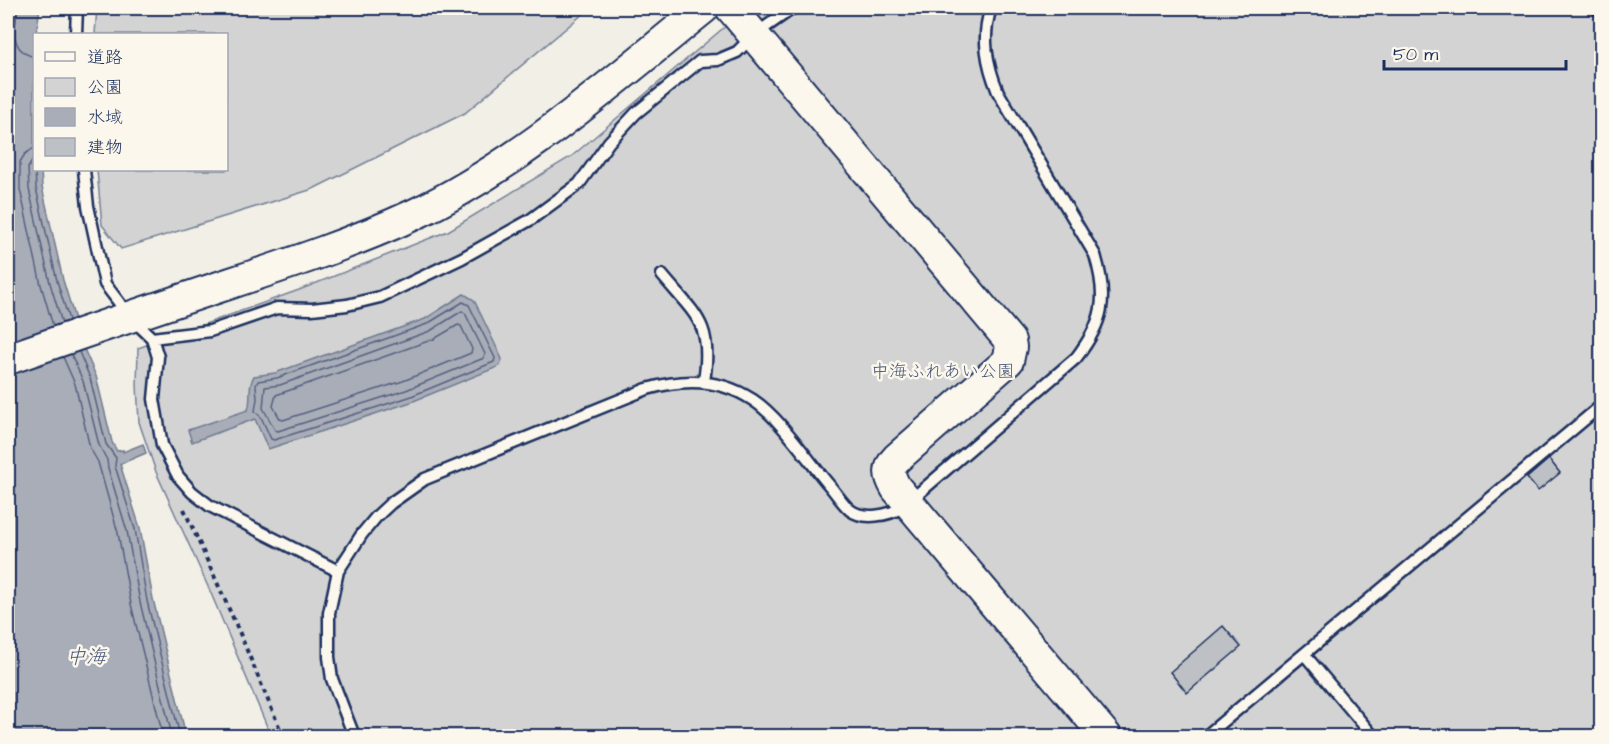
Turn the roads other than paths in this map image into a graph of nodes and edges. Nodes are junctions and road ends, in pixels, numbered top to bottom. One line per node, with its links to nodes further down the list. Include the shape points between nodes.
1 (77, 8): 8 (lane)
2 (704, 8): 12 (street, via 534,142 414,214 269,270)
3 (731, 8): 9 (street)
4 (793, 8): 9 (lane)
5 (991, 8): 17 (lane, via 986,27 990,73 1095,255 1101,272 1103,307 1089,341 1076,358)
6 (1597, 8): 7 (lane)
7 (1602, 14)
8 (76, 33)
9 (754, 35): 13 (lane, via 718,60 700,61 636,112 579,184 530,219 462,258 380,297 312,309 277,308 210,331); 22 (street, via 1010,340 1008,361 891,463 890,476 896,488)
10 (84, 171): 12 (lane, via 105,284)
11 (662, 275): 15 (lane, via 703,328 708,347)
12 (130, 317): 13 (lane); 14 (street)
13 (152, 338): 19 (lane, via 158,357 154,399 162,445 178,476 210,506)
14 (8, 359)
15 (704, 381): 18 (lane, via 739,392 764,408 851,511 874,516); 19 (lane, via 668,383 647,389 425,479 377,516)
16 (1602, 405): 20 (lane)
17 (920, 493)
18 (902, 507)
19 (338, 571): 21 (lane, via 329,613 329,657 338,700)
20 (1304, 654): 23 (lane); 24 (lane)
21 (354, 736)
22 (1106, 736)
23 (1206, 736)
24 (1373, 736)

